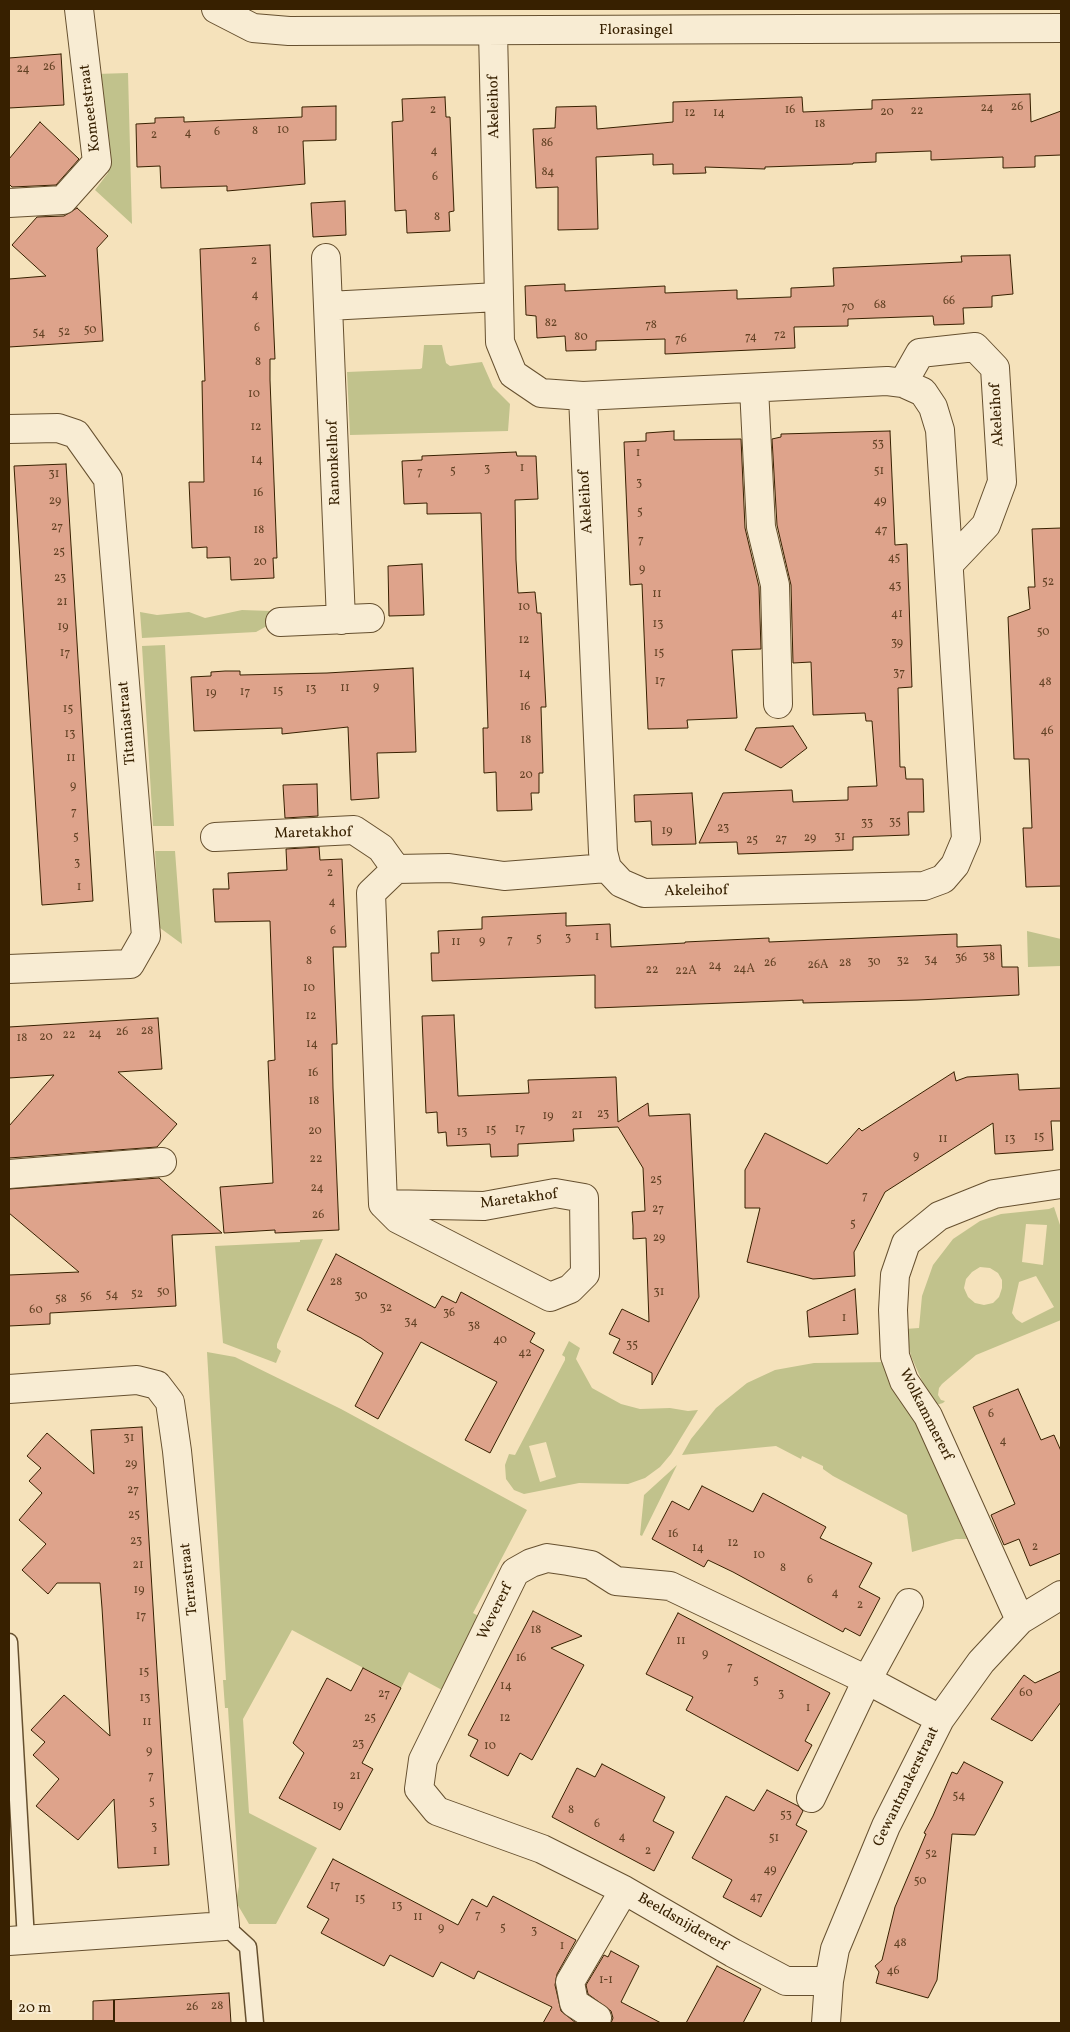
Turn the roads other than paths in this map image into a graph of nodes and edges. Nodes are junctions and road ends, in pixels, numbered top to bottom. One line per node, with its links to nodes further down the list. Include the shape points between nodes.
1 (79, 9): 6 (street, Komeetstraat, via 97,162 63,200)
2 (216, 9): 5 (street, Florasingel, via 253,28 289,31)
3 (899, 19): 4 (street, Florasingel); 5 (street, Florasingel)
4 (1061, 28)
5 (493, 31): 8 (street, Akeleihof)
6 (9, 203)
7 (326, 258): 9 (street, Ranonkelhof)
8 (498, 297): 9 (street); 12 (street, Akeleihof, via 500,342 514,374 542,393)
9 (328, 306): 16 (street, Ranonkelhof)
10 (903, 383): 11 (street, Akeleihof, via 887,381); 14 (street, Akeleihof, via 923,392 933,407 940,430); 14 (street, Akeleihof, via 920,353 975,347 996,368 1002,482 986,525)
11 (754, 388): 12 (street, Akeleihof); 18 (street, via 761,527 775,585)
12 (583, 396): 20 (street, Akeleihof, via 603,852)
13 (9, 429): 22 (street, Titaniastraat, via 58,428 76,434 108,479 146,936 130,964)
14 (950, 563): 20 (street, Akeleihof, via 966,839 954,865 943,879 924,886 644,893 621,883)
15 (370, 618): 16 (street)
16 (341, 620): 17 (street)
17 (280, 622)
18 (778, 704)
19 (215, 837): 21 (street, Maretakhof, via 354,830 381,848)
20 (607, 868): 21 (street, via 504,876 449,868)
21 (396, 869): 26 (street, via 371,893)
22 (9, 969)
23 (162, 1162): 24 (street)
24 (9, 1174)
25 (1060, 1188): 30 (street, Wolkammererf, via 994,1194 939,1216 906,1243 895,1275 896,1356 904,1380 928,1416)
26 (383, 1204): 26 (street, Maretakhof, via 398,1219 550,1297 570,1289 585,1274 584,1198 555,1193 484,1206)
27 (9, 1389): 36 (street, Terrastraat, via 137,1380 157,1385 170,1402)
28 (1061, 1595): 30 (street, Gewantmakerstraat)
29 (910, 1603): 32 (street)
30 (1020, 1620): 33 (street, Gewantmakerstraat, via 980,1662)
31 (9, 1642): 37 (lane)
32 (867, 1680): 33 (street, Wevererf); 34 (street); 35 (street, Wevererf, via 670,1586 616,1581 591,1565 547,1558 530,1562 515,1572 423,1760 419,1789 437,1810 542,1849)
33 (940, 1719): 38 (street, Gewantmakerstraat, via 886,1826 835,1949)
34 (811, 1798)
35 (624, 1890): 38 (street, Beeldsnijdererf, via 786,1981); 39 (street, Beeldsnijdererf, via 570,1982 574,2003)
36 (224, 1926): 37 (street); 40 (lane, via 248,1948)
37 (17, 1940)
38 (829, 1981): 41 (street, Gewantmakerstraat)
39 (597, 2018)
40 (255, 2023)
41 (826, 2023)

